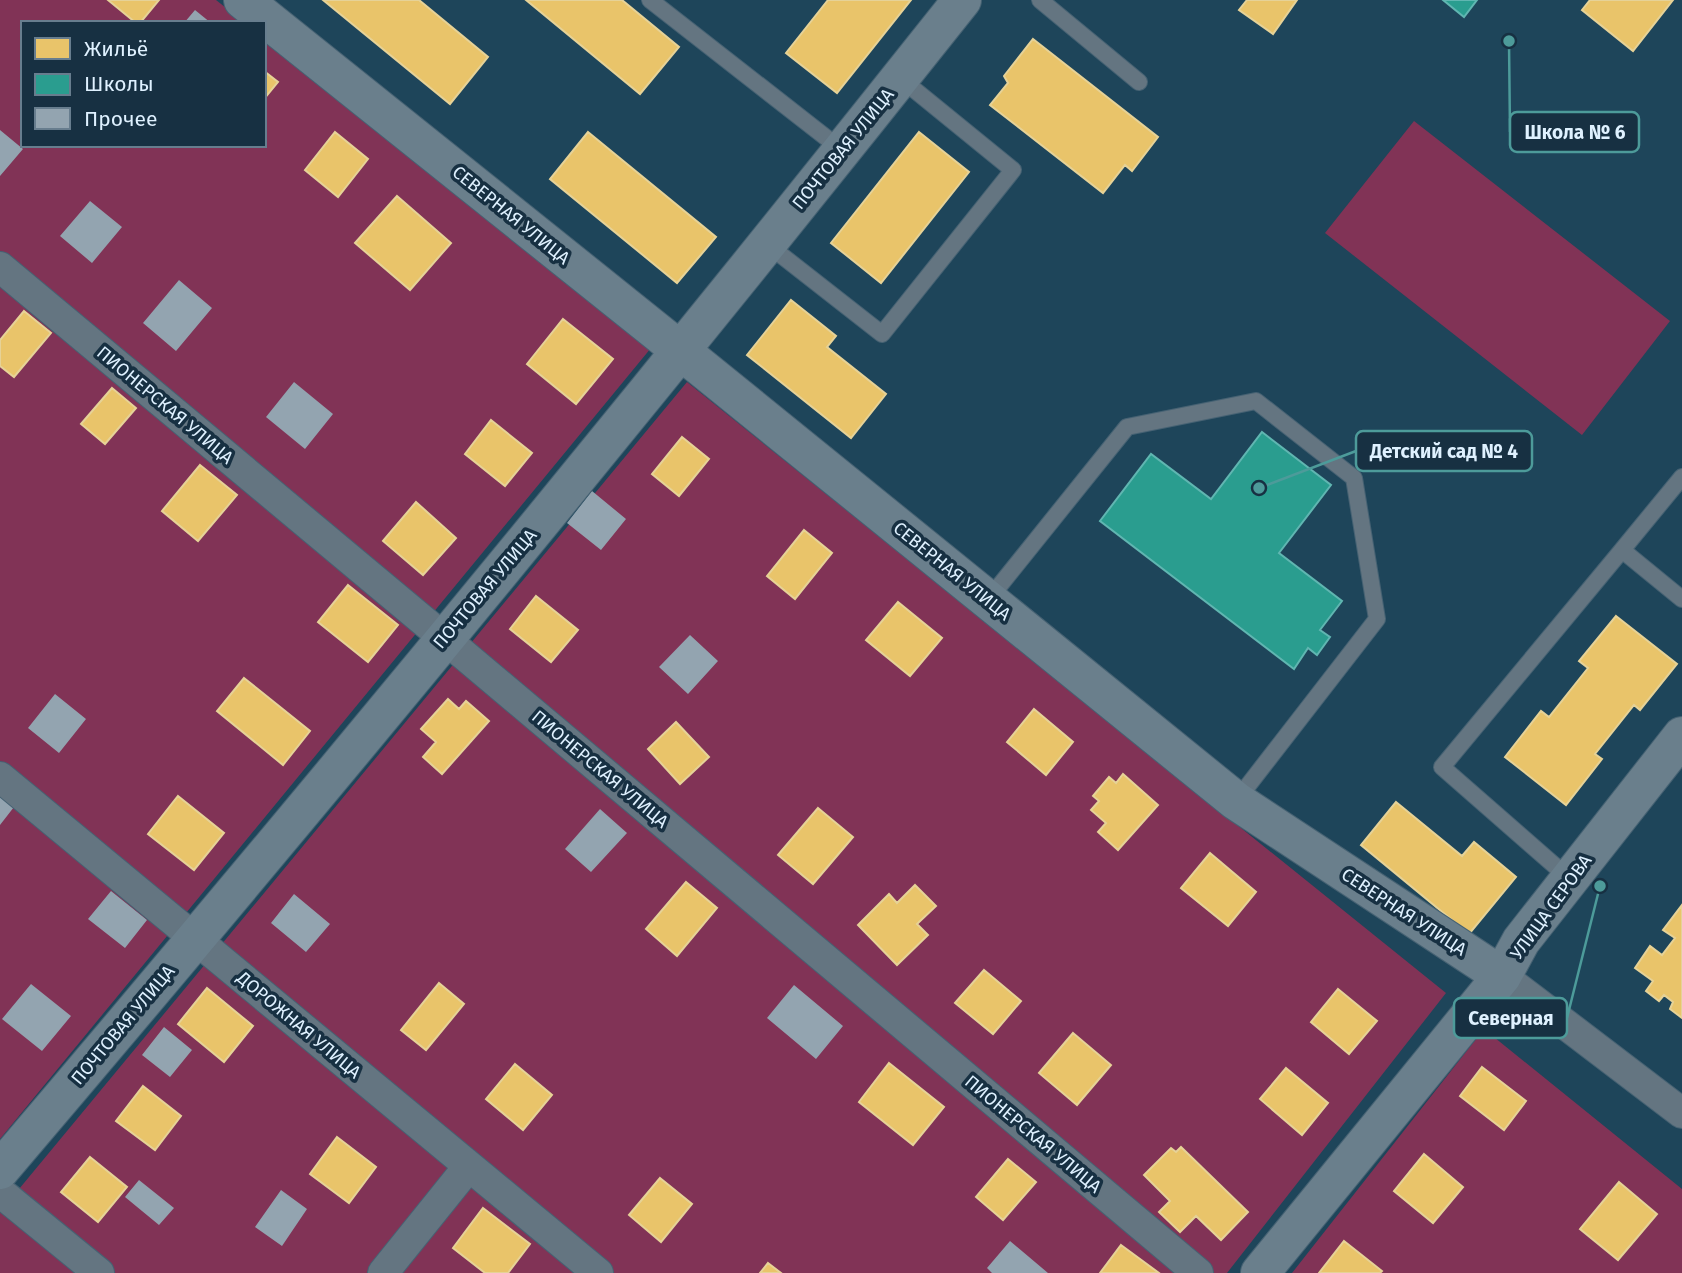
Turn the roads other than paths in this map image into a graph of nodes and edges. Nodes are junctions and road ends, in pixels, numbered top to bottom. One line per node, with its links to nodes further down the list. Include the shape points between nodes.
1 (650, 0): 7 (lane)
2 (962, 0): 5 (street, ПОЧТОВАЯ УЛИЦА)
3 (1040, 0): 6 (lane)
4 (249, 2): 10 (street, СЕВЕРНАЯ УЛИЦА)
5 (900, 78): 7 (street, ПОЧТОВАЯ УЛИЦА); 8 (lane, via 1013,170 882,334)
6 (1139, 82)
7 (842, 150): 8 (street, ПОЧТОВАЯ УЛИЦА)
8 (767, 244): 10 (street, ПОЧТОВАЯ УЛИЦА)
9 (0, 267): 15 (street, ПИОНЕРСКАЯ УЛИЦА)
10 (681, 351): 14 (street, СЕВЕРНАЯ УЛИЦА); 15 (street, ПОЧТОВАЯ УЛИЦА)
11 (1682, 477): 12 (lane)
12 (1622, 550): 13 (lane); 19 (lane, via 1442,767)
13 (1682, 599)
14 (988, 600): 18 (street, СЕВЕРНАЯ УЛИЦА); 18 (lane, via 1127,428 1256,401 1354,478 1377,619)
15 (444, 638): 20 (street, ПОЧТОВАЯ УЛИЦА); 29 (street, ПИОНЕРСКАЯ УЛИЦА)
16 (1682, 736): 19 (street, УЛИЦА СЕРОВА)
17 (0, 777): 20 (street, ДОРОЖНАЯ УЛИЦА)
18 (1236, 801): 21 (street, СЕВЕРНАЯ УЛИЦА)
19 (1570, 878): 21 (street, УЛИЦА СЕРОВА, via 1521,941)
20 (196, 940): 23 (street, ДОРОЖНАЯ УЛИЦА); 24 (street, ПОЧТОВАЯ УЛИЦА)
21 (1502, 976): 22 (street, СЕВЕРНАЯ УЛИЦА); 30 (street, УЛИЦА СЕРОВА)
22 (1682, 1112)
23 (469, 1166): 27 (street); 28 (street, ДОРОЖНАЯ УЛИЦА)
24 (0, 1170)
25 (0, 1192): 26 (street)
26 (99, 1273)
27 (383, 1273)
28 (598, 1273)
29 (1198, 1273)
30 (1260, 1273)

